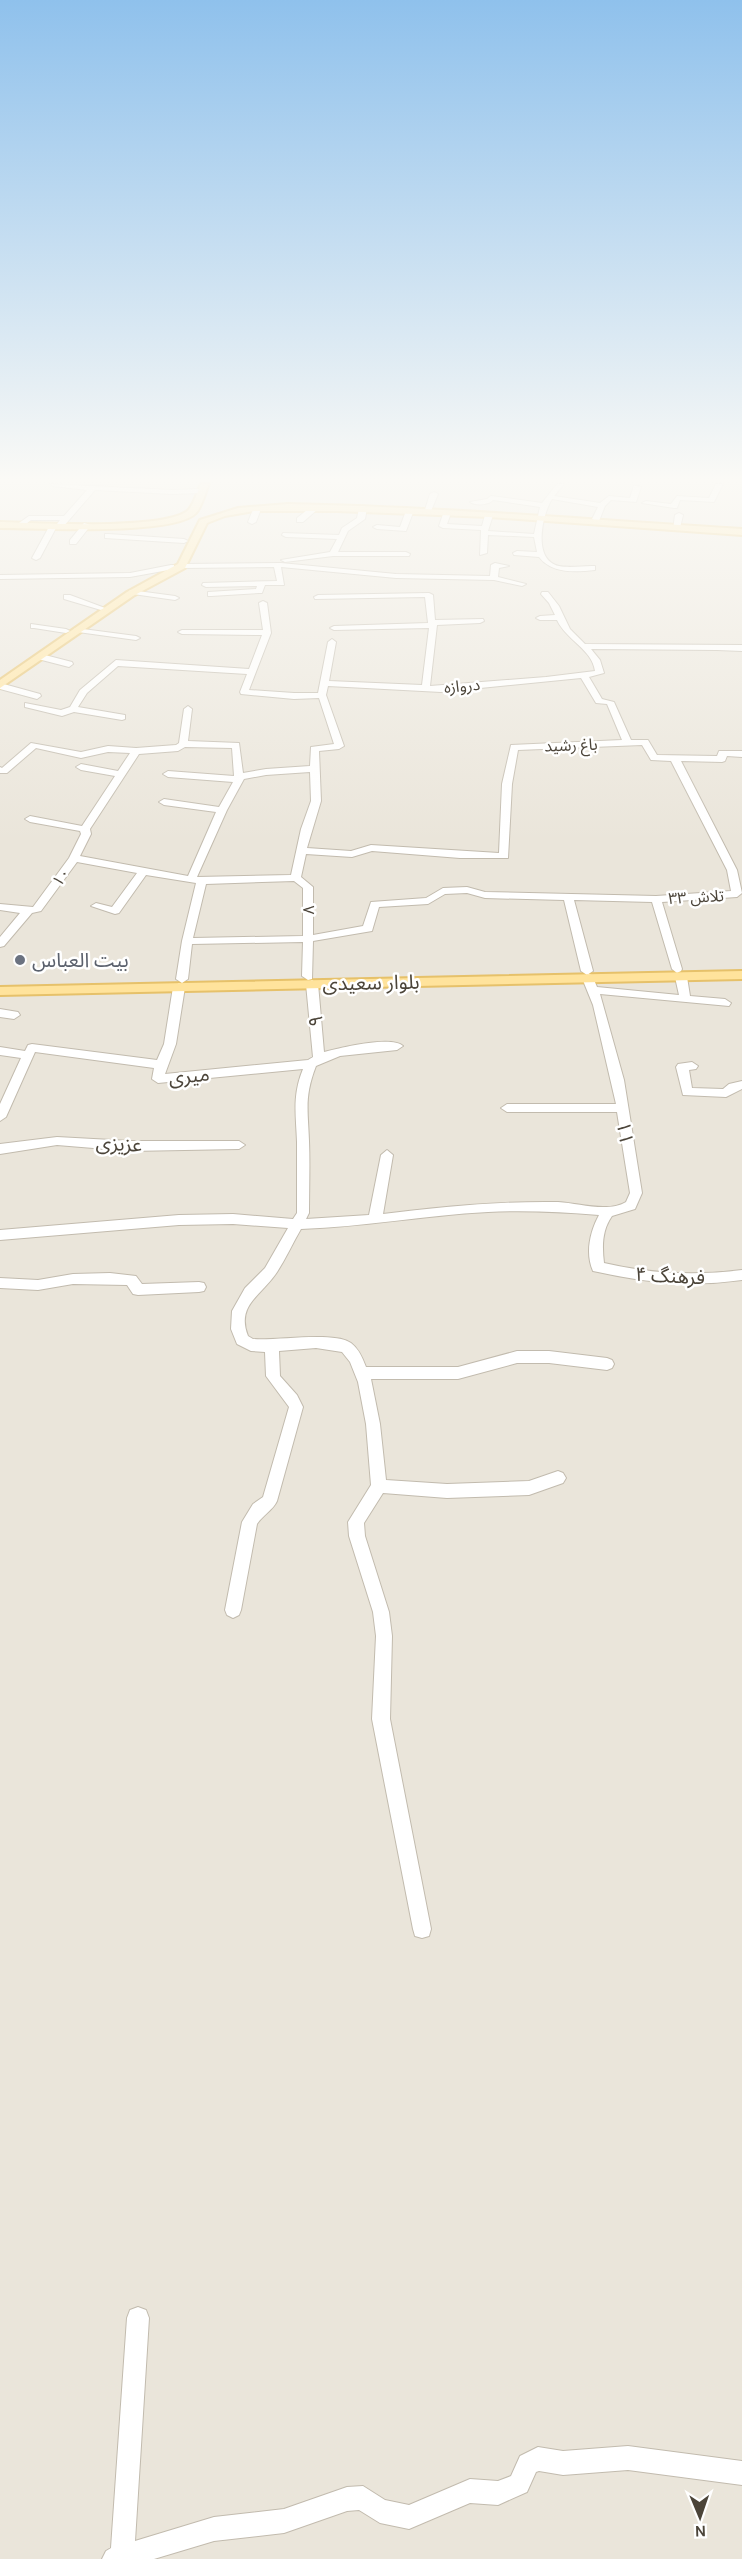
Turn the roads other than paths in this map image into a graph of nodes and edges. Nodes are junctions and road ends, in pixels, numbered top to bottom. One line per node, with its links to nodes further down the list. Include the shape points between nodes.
1 (86, 603): 7 (street)
2 (109, 603): 7 (main road)
3 (116, 603): 14 (main road)
4 (263, 603): 17 (street)
5 (430, 603): 11 (street)
6 (555, 603): 8 (street)
7 (100, 608): 15 (main road)
8 (560, 617): 9 (street); 20 (street)
9 (540, 618)
10 (480, 621): 11 (street)
11 (433, 624): 13 (street); 29 (street)
12 (34, 626): 15 (street)
13 (334, 628)
14 (78, 630): 18 (street); 22 (main road)
15 (66, 631): 26 (main road)
16 (182, 632): 17 (street)
17 (267, 633): 24 (street)
18 (136, 638)
19 (332, 642): 27 (street)
20 (582, 646): 21 (street); 25 (street, دروازه, via 600,664 600,673)
21 (742, 648)
22 (41, 657): 23 (street); 28 (main road)
23 (69, 664)
24 (251, 672): 30 (street, via 244,692); 33 (street, via 143,661 116,663 83,692)
25 (584, 675): 29 (street, دروازه, via 441,689); 36 (street, via 599,701 610,702)
26 (0, 677)
27 (324, 683): 29 (street, دروازه); 30 (street)
28 (0, 686): 31 (street)
29 (426, 686)
30 (322, 695): 42 (street, ۸, via 339,746 314,749)
31 (37, 696)
32 (28, 705): 33 (street, via 63,713)
33 (73, 709): 35 (street)
34 (188, 709): 37 (street)
35 (122, 717)
36 (628, 742): 40 (street, via 645,742 654,758); 51 (street, باغ رشید, via 514,747 504,856 371,848 352,854)
37 (183, 744): 38 (street, via 178,748); 46 (street, via 236,745)
38 (136, 751): 43 (street, via 108,749 81,755 34,745); 44 (street)
39 (742, 754): 40 (street, via 722,753 722,759)
40 (675, 759): 57 (street, via 732,870)
41 (81, 767): 44 (street)
42 (314, 769): 46 (street, via 266,772); 51 (street, ۸, via 316,801)
43 (2, 770)
44 (121, 774): 50 (street)
45 (168, 774): 46 (street)
46 (238, 779): 48 (street)
47 (165, 802): 48 (street)
48 (222, 810): 55 (street)
49 (30, 819): 50 (street)
50 (85, 829): 52 (street)
51 (303, 851): 54 (street, ۸)
52 (74, 858): 53 (street, ۱۰); 61 (street, ۱۰, via 38,909)
53 (143, 871): 55 (street, ۱۰); 59 (street, via 115,911)
54 (296, 878): 55 (street, ۱۰); 62 (street, ۸, via 308,887)
55 (197, 879): 63 (street)
56 (568, 897): 58 (street, تلاش ۳۳); 62 (street, تلاش ۳۳, via 443,891 428,901 375,904 368,929); 69 (street, ۱۱)
57 (739, 897): 58 (street, تلاش ۳۳)
58 (656, 899): 66 (street)
59 (96, 906)
60 (0, 907): 61 (street)
61 (28, 911): 64 (street, ۱۰)
62 (308, 939): 63 (street); 68 (street, ۸)
63 (187, 941): 71 (street)
64 (0, 944)
65 (742, 968): 66 (main road, بلوار سعیدی)
66 (679, 973): 67 (main road, بلوار سعیدی); 69 (main road, بلوار سعیدی); 73 (street)
67 (742, 975)
68 (310, 980): 69 (main road, بلوار سعیدی); 71 (main road, بلوار سعیدی); 80 (street, ۹)
69 (590, 980): 73 (street); 85 (street, ۱۱, via 621,1094)
70 (0, 983): 71 (main road, بلوار سعیدی)
71 (180, 983): 72 (main road, بلوار سعیدی); 81 (street, via 170,1044)
72 (0, 991)
73 (685, 999): 74 (street)
74 (725, 1003)
75 (0, 1013): 76 (street)
76 (14, 1015)
77 (397, 1046): 80 (street, میری)
78 (0, 1052): 79 (street, میری)
79 (28, 1055): 81 (street, میری, via 32,1047); 86 (street)
80 (315, 1061): 81 (street, میری, via 158,1079); 92 (street, via 300,1099 303,1213)
81 (160, 1065)
82 (692, 1066): 83 (street, via 682,1066 687,1092 726,1094)
83 (742, 1085)
84 (507, 1108): 85 (street)
85 (621, 1108): 90 (street, ۱۱, via 636,1202)
86 (0, 1117)
87 (239, 1145): 88 (street, عزیزی, via 130,1146 57,1141)
88 (0, 1149)
89 (387, 1155): 91 (street)
90 (608, 1211): 91 (street, via 488,1207); 94 (street, فرهنگ ۴, via 599,1223 595,1242 598,1267 690,1281)
91 (375, 1220): 92 (street)
92 (297, 1224): 93 (street, via 179,1220); 97 (street, via 270,1272 250,1292 239,1311 242,1340 251,1345)
93 (0, 1235)
94 (742, 1275)
95 (0, 1283): 96 (street, via 38,1285 110,1278 131,1280 138,1290)
96 (199, 1287)
97 (272, 1346): 99 (street, via 316,1342 346,1347); 102 (street, via 274,1379 293,1397 296,1407 269,1501 250,1522)
98 (607, 1364): 99 (street, via 517,1357 458,1373)
99 (362, 1373): 101 (street, via 370,1405)
100 (558, 1478): 101 (street, via 529,1488 447,1491)
101 (379, 1486): 103 (street, via 356,1522 357,1536 381,1612 381,1719)
102 (233, 1610)
103 (422, 1929)
104 (138, 2318): 106 (street)
105 (742, 2473): 106 (street, via 628,2458 563,2463 538,2459 528,2464 519,2484 498,2493 471,2491 409,2517 380,2511 363,2498 347,2499 284,2521 214,2529)
106 (118, 2558)

